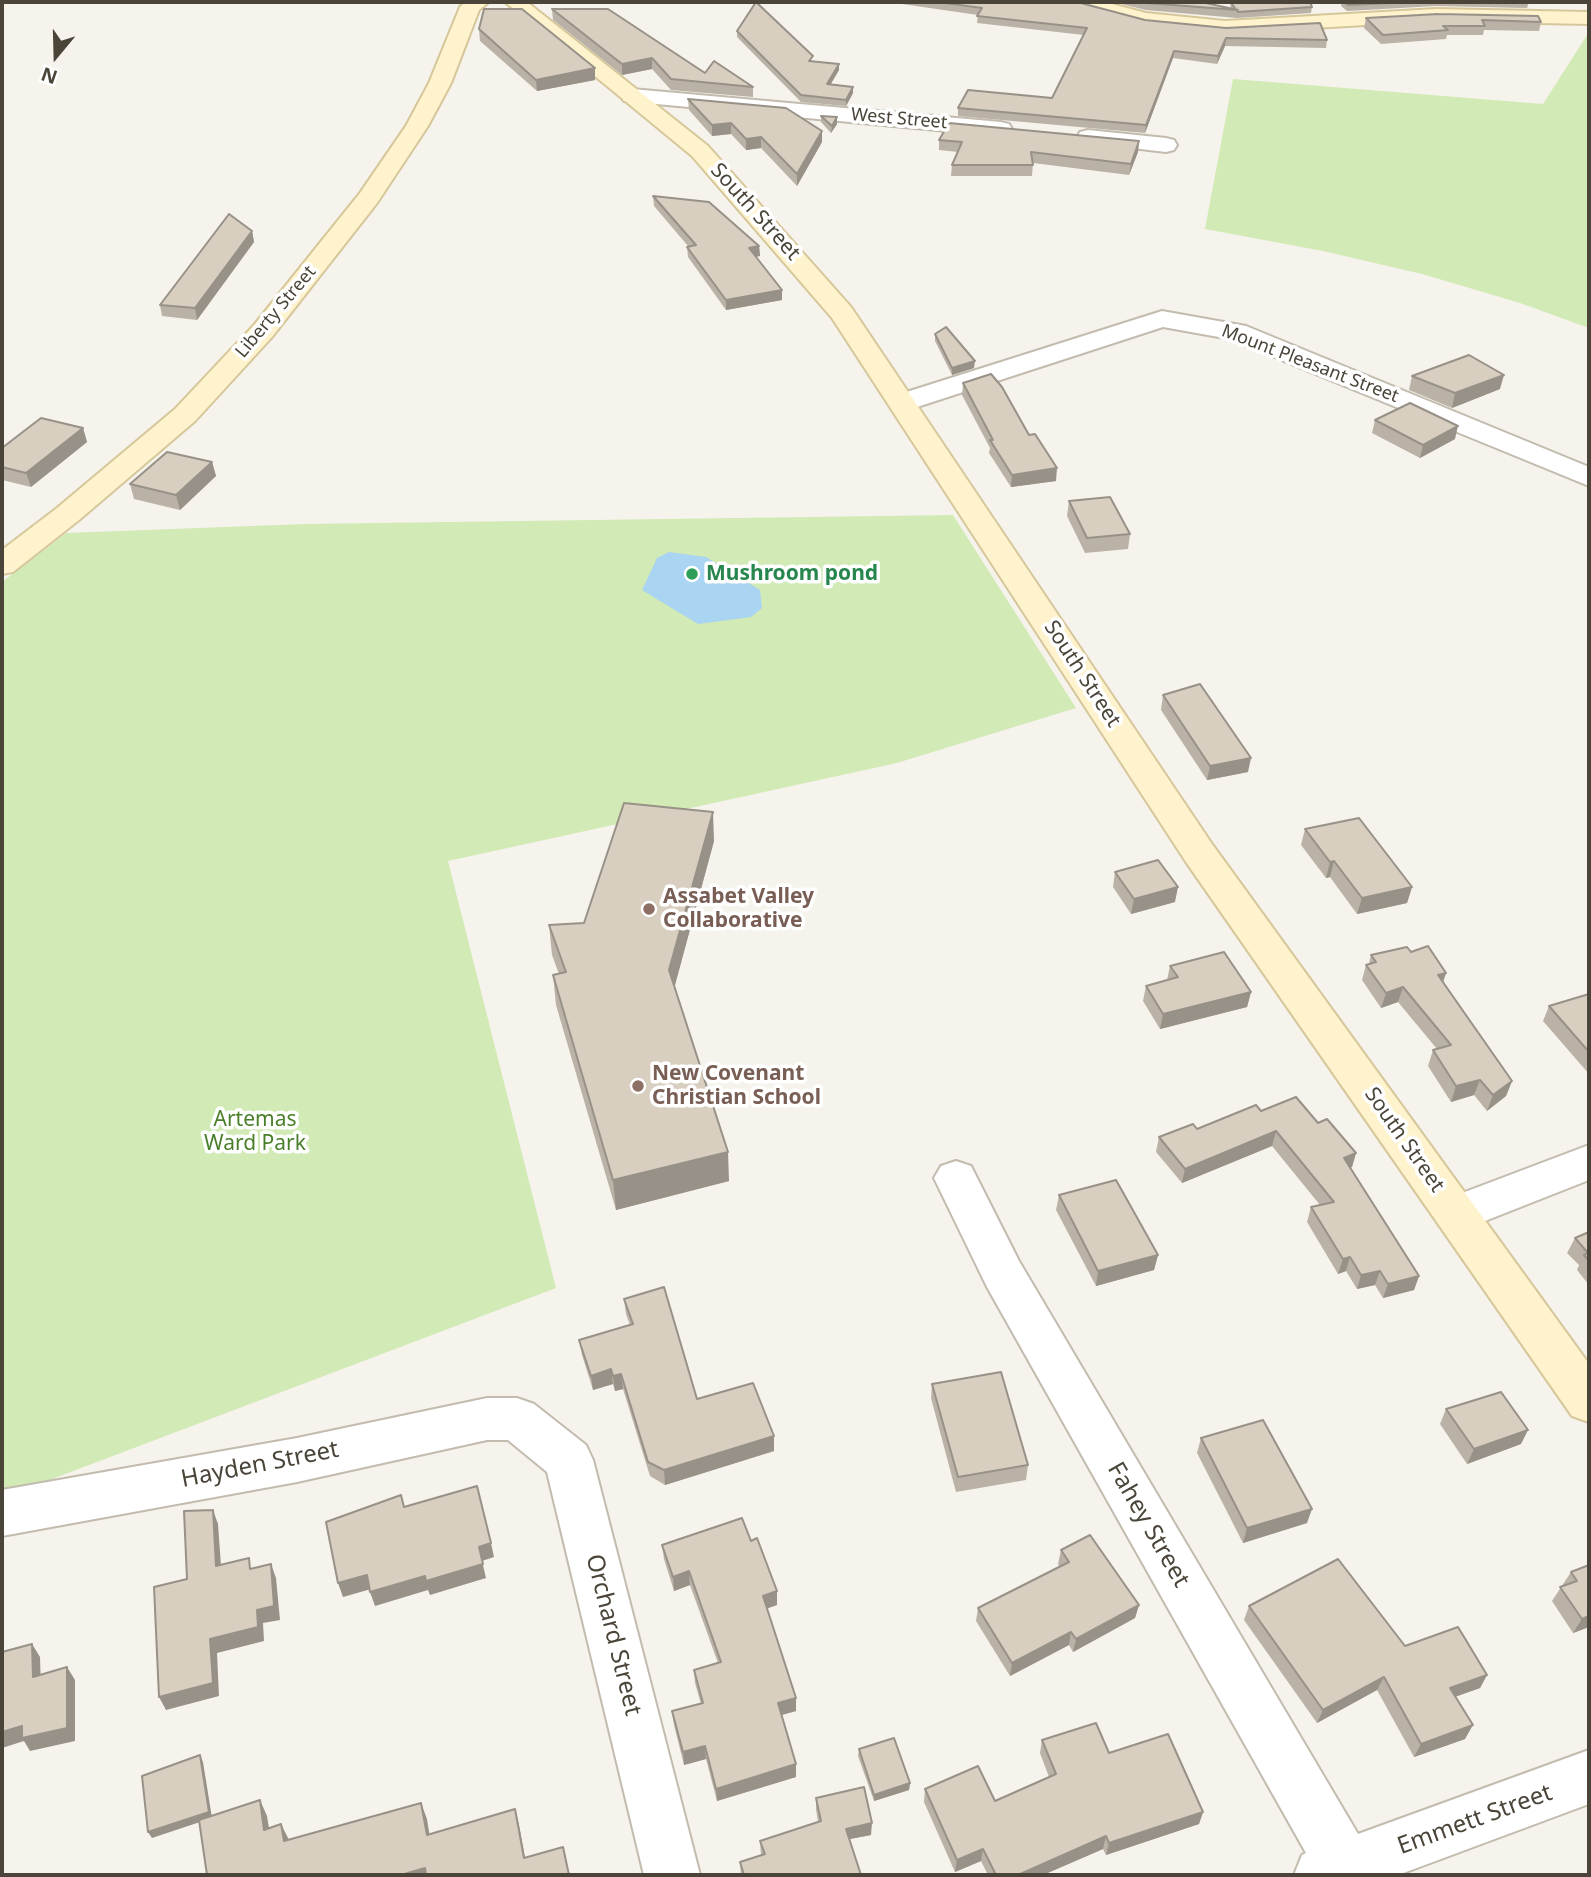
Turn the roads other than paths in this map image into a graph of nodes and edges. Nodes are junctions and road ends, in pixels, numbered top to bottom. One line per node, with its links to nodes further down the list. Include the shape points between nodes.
1 (479, 2): 11 (main road, Liberty Street, via 470,7 440,83 417,126 369,198 263,331 185,415)
2 (515, 2): 5 (main road, South Street)
3 (1082, 2): 4 (main road, via 1145,19 1224,27 1436,15)
4 (1589, 18)
5 (632, 96): 6 (street, West Street); 9 (main road, South Street, via 718,169 842,313)
6 (1017, 130)
7 (1072, 135): 8 (street)
8 (1166, 145)
9 (904, 402): 10 (street, Mount Pleasant Street, via 1162,319 1237,332); 14 (main road, South Street, via 1199,853)
10 (1589, 477)
11 (2, 565)
12 (1589, 1162): 14 (street)
13 (956, 1178): 19 (street, Fahey Street, via 1003,1274)
14 (1457, 1214): 15 (main road, South Street)
15 (1589, 1401)
16 (517, 1419): 17 (street, Hayden Street, via 487,1419 297,1460); 20 (street, Orchard Street, via 569,1460)
17 (2, 1514)
18 (1589, 1777): 19 (street, Emmett Street)
19 (1333, 1872)
20 (672, 1875)

